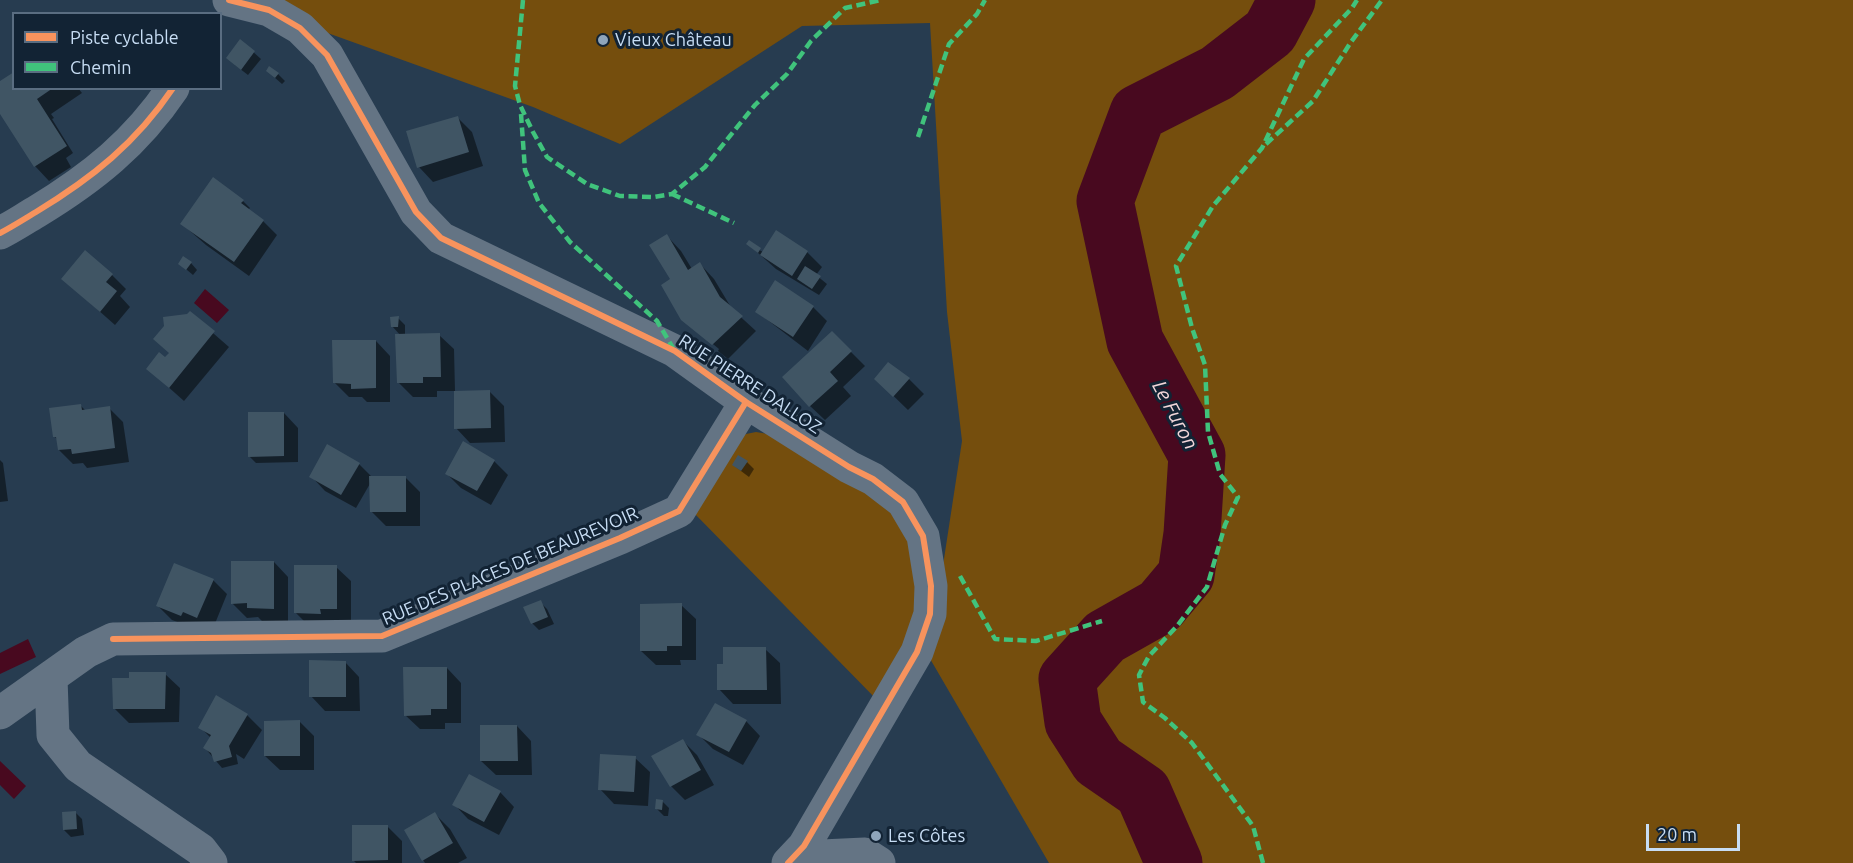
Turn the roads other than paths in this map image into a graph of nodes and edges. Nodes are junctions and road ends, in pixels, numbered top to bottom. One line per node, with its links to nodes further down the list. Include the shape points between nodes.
1 (228, 0): 2 (street); 5 (street, RUE PIERRE DALLOZ, via 269,10 300,28 327,55 416,212 441,238 675,351)
2 (222, 18)
3 (172, 90): 4 (street, via 157,112 108,163)
4 (0, 233)
5 (747, 402): 6 (street, RUE DES PLACES DE BEAUREVOIR, via 679,511 382,636 113,639 86,652); 8 (street, RUE PIERRE DALLOZ, via 873,479 903,502 923,536 931,586 930,614 917,652)
6 (51, 678): 7 (street); 9 (street, via 53,735 78,766 201,850)
7 (0, 713)
8 (796, 855): 10 (street, via 865,854)
9 (211, 863)
10 (879, 863)

